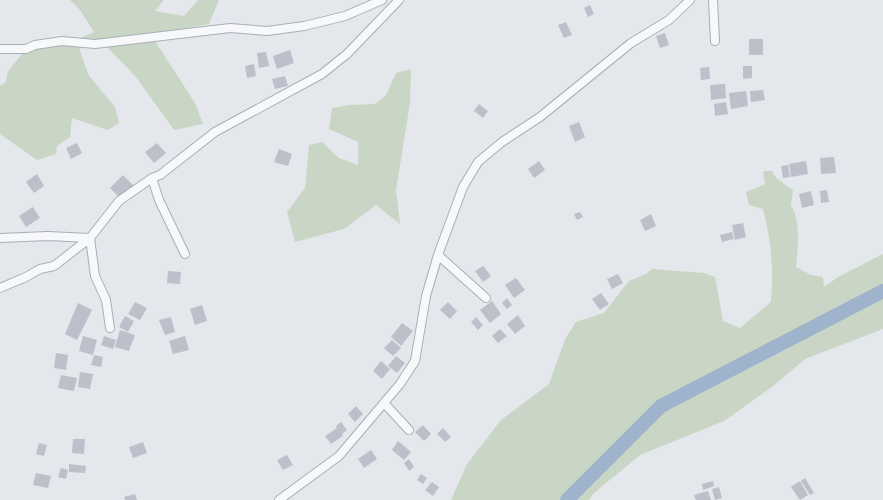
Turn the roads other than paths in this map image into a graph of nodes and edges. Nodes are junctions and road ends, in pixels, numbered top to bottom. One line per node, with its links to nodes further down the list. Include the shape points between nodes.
1 (382, 0): 6 (street, via 345,16 304,26 267,31 230,28 95,44 62,41 26,49)
2 (399, 0): 7 (street, via 347,54 322,74 215,132 160,175)
3 (690, 0): 11 (street, via 669,20 631,43 540,117 502,142 478,162 462,187)
4 (713, 0): 5 (street)
5 (715, 41)
6 (0, 49)
7 (152, 178): 9 (street, via 119,201); 10 (street, via 159,200)
8 (0, 238): 9 (street)
9 (90, 238): 12 (street, via 54,266 40,269); 14 (street, via 94,276 106,300)
10 (185, 254)
11 (438, 255): 13 (street); 15 (street, via 426,296 415,362)
12 (0, 288)
13 (486, 298)
14 (110, 328)
15 (384, 403): 16 (street); 17 (street, via 340,456)
16 (409, 430)
17 (279, 500)

